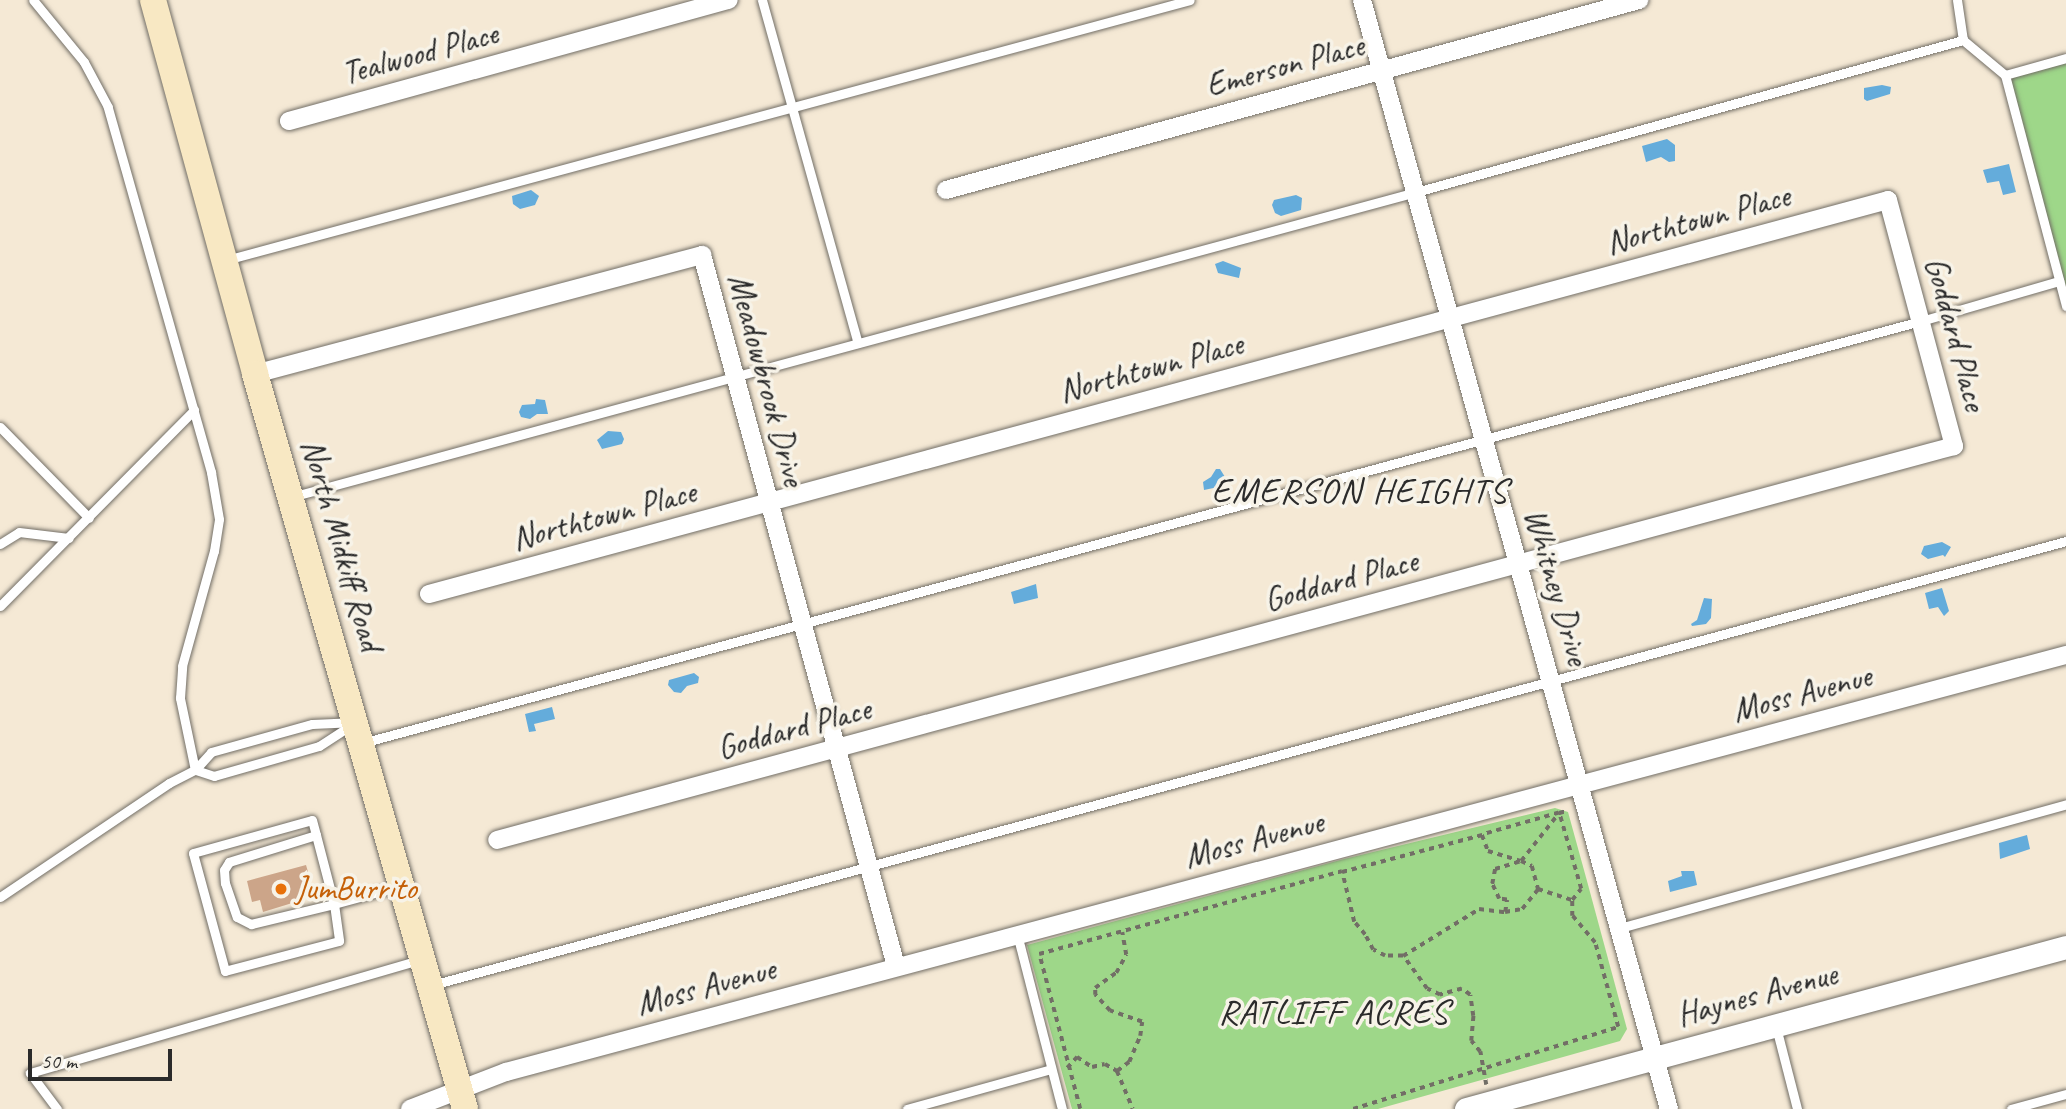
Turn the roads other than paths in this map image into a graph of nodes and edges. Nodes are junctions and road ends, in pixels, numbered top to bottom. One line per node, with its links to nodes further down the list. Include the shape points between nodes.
1 (33, 0): 26 (lane, via 89,69 108,107)
2 (153, 0): 18 (main road, North Midkiff Road)
3 (729, 0): 14 (street, Tealwood Place)
4 (762, 0): 13 (lane)
5 (1190, 0): 13 (lane)
6 (1362, 0): 11 (street, Whitney Drive)
7 (1639, 0): 11 (street, Emerson Place)
8 (1957, 0): 9 (lane)
9 (1963, 40): 12 (lane); 16 (lane)
10 (2066, 58): 12 (lane)
11 (1382, 71): 15 (street, Emerson Place); 16 (street, Whitney Drive)
12 (2004, 75): 19 (lane)
13 (791, 107): 18 (lane); 23 (lane)
14 (289, 121)
15 (946, 190)
16 (1416, 192): 21 (street, Whitney Drive); 23 (lane)
17 (1888, 200): 21 (street, Northtown Place); 22 (street, Goddard Place)
18 (226, 260): 24 (main road, North Midkiff Road)
19 (2059, 281): 20 (lane); 22 (lane)
20 (2066, 306)
21 (1450, 317): 28 (street, Whitney Drive); 30 (street, Northtown Place)
22 (1921, 321): 28 (lane); 35 (street, Goddard Place, via 1954,446)
23 (858, 343): 25 (lane)
24 (255, 374): 25 (street, Meadowbrook Drive, via 702,255); 29 (main road, North Midkiff Road)
25 (734, 376): 29 (lane); 30 (street, Meadowbrook Drive)
26 (194, 410): 31 (lane); 43 (lane, via 219,519 182,666 180,698)
27 (0, 427): 31 (lane)
28 (1484, 439): 35 (street, Whitney Drive); 38 (lane)
29 (290, 497): 41 (main road, North Midkiff Road)
30 (768, 502): 36 (street, Northtown Place); 38 (street, Meadowbrook Drive)
31 (89, 518): 32 (lane)
32 (69, 538): 34 (lane, via 19,532); 37 (lane)
33 (2066, 541): 40 (lane)
34 (0, 544)
35 (1518, 563): 40 (street, Whitney Drive); 42 (street, Goddard Place)
36 (429, 594)
37 (0, 607)
38 (802, 624): 41 (lane); 42 (street, Meadowbrook Drive)
39 (2066, 654): 44 (street, Moss Avenue)
40 (1551, 680): 44 (street, Whitney Drive); 48 (lane)
41 (359, 733): 43 (lane, via 214,776); 43 (lane, via 312,724 211,752); 49 (main road, North Midkiff Road)
42 (836, 749): 47 (street, Goddard Place); 48 (street, Meadowbrook Drive)
43 (195, 770): 50 (lane)
44 (1580, 784): 52 (street, Whitney Drive); 53 (street, Moss Avenue)
45 (2066, 804): 52 (lane)
46 (316, 835): 51 (lane); 51 (lane, via 229,862 225,883 237,917 251,924); 51 (lane, via 312,820 193,853 225,971 339,941)
47 (498, 841)
48 (869, 867): 56 (street, Meadowbrook Drive); 57 (lane)
49 (402, 886): 51 (lane); 55 (main road, North Midkiff Road)
50 (0, 897)
51 (334, 904)
52 (1620, 928): 59 (street, Whitney Drive)
53 (1017, 934): 56 (street, Moss Avenue); 60 (lane)
54 (2066, 947): 58 (street, Haynes Avenue)
55 (422, 959): 57 (main road, North Midkiff Road); 63 (lane, via 30,1073)
56 (896, 966): 62 (street, Moss Avenue, via 506,1072)
57 (430, 986): 62 (main road, North Midkiff Road)
58 (1775, 1025): 59 (street, Haynes Avenue); 69 (lane)
59 (1655, 1057): 67 (street, Haynes Avenue); 68 (street, Whitney Drive)
60 (1051, 1069): 65 (lane); 66 (lane)
61 (2066, 1094): 70 (lane)
62 (462, 1099): 64 (street, Moss Avenue)
63 (57, 1109)
64 (410, 1109)
65 (908, 1109)
66 (1062, 1109)
67 (1465, 1109)
68 (1669, 1109)
69 (1797, 1109)
70 (2011, 1109)

